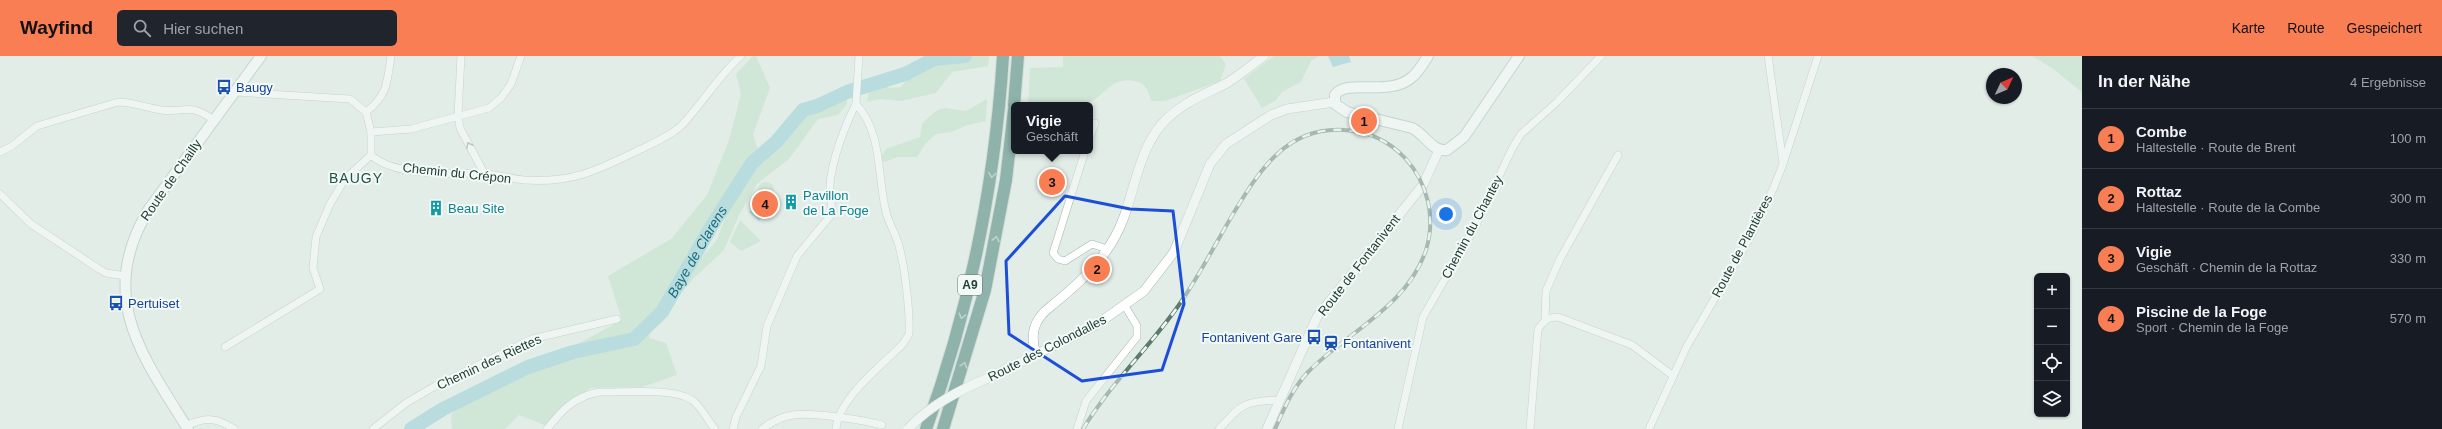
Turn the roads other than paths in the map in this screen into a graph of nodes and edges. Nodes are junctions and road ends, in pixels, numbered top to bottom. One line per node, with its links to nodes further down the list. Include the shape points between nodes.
1 (261, 56): 17 (main road, Route de Chailly)
2 (391, 56): 23 (street, via 387,85 379,102)
3 (461, 56): 24 (street)
4 (521, 56): 24 (street, via 511,84 501,98 489,108)
5 (741, 56): 36 (street, Chemin du Crépon, via 681,126 602,168 584,176 563,180 524,180)
6 (859, 56): 19 (street)
7 (998, 56): 18 (highway)
8 (1003, 56): 18 (highway, A9)
9 (1018, 56): 20 (highway, A9)
10 (1024, 56): 21 (highway)
11 (1264, 56): 38 (street, via 1227,82 1186,103 1161,125 1141,161 1123,218)
12 (1428, 56): 22 (main road, via 1414,76 1404,83 1386,88 1348,87 1336,92)
13 (1520, 56): 30 (main road, via 1462,141 1450,149)
14 (1601, 56): 63 (street, Chemin du Chantey, via 1557,102 1521,134 1513,147 1475,227 1423,317)
15 (1768, 56): 35 (street)
16 (1818, 56): 35 (street, Route de Plantières)
17 (234, 92): 23 (street, via 350,98); 25 (main road, Route de Chailly)
18 (1001, 95): 58 (highway, A9, one-way to 58, via 984,223 970,288)
19 (856, 101): 47 (street, via 864,113 880,159 886,214 902,261 909,334 903,344 848,400); 54 (street, via 832,172 829,194 831,215 797,256 767,326 761,366 736,417)
20 (1014, 102)
21 (1015, 102)
22 (1334, 102): 30 (main road, via 1347,112 1416,130); 40 (street, Route des Colondalles, via 1281,111 1226,144 1210,164 1174,252 1144,290)
23 (366, 112): 28 (street)
24 (458, 115): 28 (street, via 411,129); 36 (street, one-way to 24, via 460,128)
25 (214, 120): 31 (street, via 194,108 162,110 118,102 37,126); 39 (main road, Route de Chailly, via 142,220 129,258)
26 (1095, 123): 27 (street)
27 (1093, 129)
28 (371, 132): 33 (street)
29 (1011, 138): 59 (highway, A9, one-way to 29, via 985,290 1000,216)
30 (1439, 150): 46 (street, Route de Fontanivent, via 1423,185 1317,317)
31 (0, 152)
32 (1084, 154): 38 (street, via 1053,252 1058,259 1065,261 1092,244)
33 (371, 155): 36 (street, Chemin du Crépon, via 379,163 415,171); 43 (street, via 345,179 330,204 316,237 313,268 320,289)
34 (1618, 155): 42 (street, via 1560,259 1546,291)
35 (1783, 164): 45 (street, Route de Plantières, via 1752,234)
36 (484, 173)
37 (0, 194): 39 (street, via 32,224 99,269 106,273)
38 (1107, 249): 44 (street, via 1080,282 1037,319 1033,332)
39 (126, 276): 49 (main road, Route de Chailly, via 127,307 135,340 153,376)
40 (1125, 306): 44 (street, Route des Colondalles, via 1096,325); 60 (street, via 1137,326 1137,337 1086,401)
41 (617, 319): 51 (street, Chemin des Riettes, via 532,339 437,385 406,403)
42 (1545, 319): 45 (street, via 1558,317 1632,345); 64 (street, via 1538,329)
43 (225, 347)
44 (1036, 355): 57 (street, Route des Colondalles, bridge, via 948,397)
45 (1672, 375): 65 (street, Route de Plantières)
46 (1279, 400): 61 (street, via 1254,400 1239,407); 62 (street, Route de Fontanivent)
47 (836, 418): 48 (street); 55 (street, via 793,415 781,418); 56 (street)
48 (882, 425)
49 (187, 428): 50 (street, via 207,418)
50 (234, 429)
51 (373, 429)
52 (547, 429): 53 (street, via 569,403 599,392 665,393 685,397 698,406)
53 (716, 429)
54 (733, 429)
55 (762, 429)
56 (836, 429)
57 (908, 429)
58 (926, 429)
59 (943, 429)
60 (1077, 429)
61 (1219, 429)
62 (1267, 429)
63 (1398, 429)
64 (1530, 429)
65 (1649, 429)

